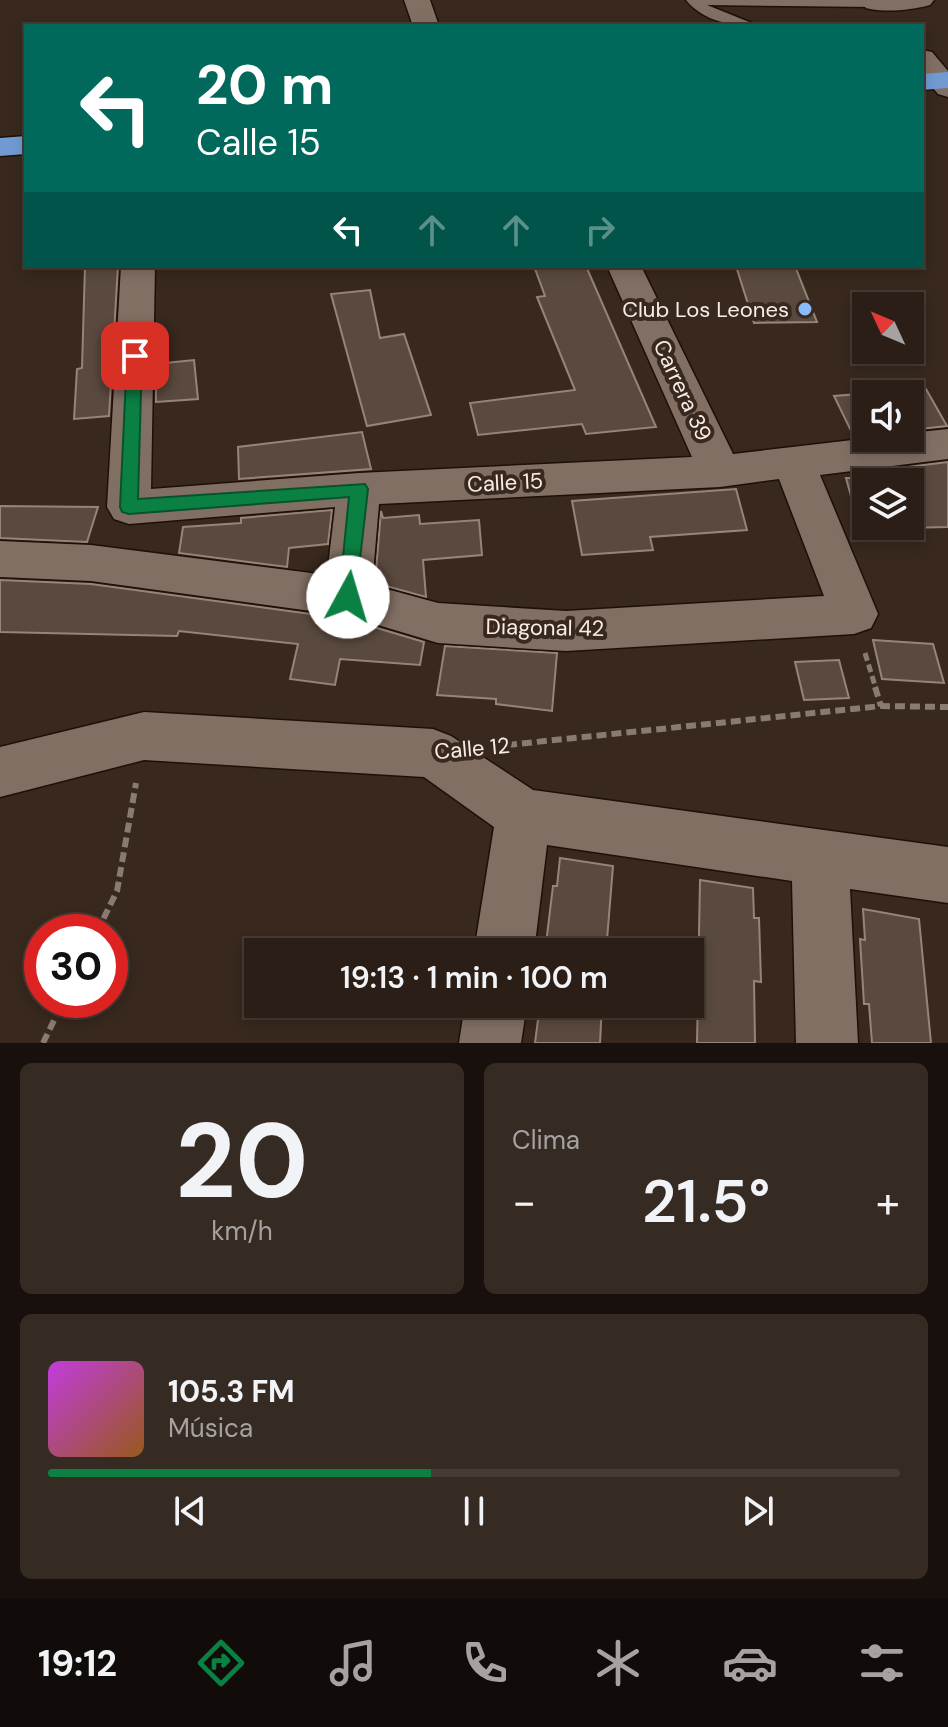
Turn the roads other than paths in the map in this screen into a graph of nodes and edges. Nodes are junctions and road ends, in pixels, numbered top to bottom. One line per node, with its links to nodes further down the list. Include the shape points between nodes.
1 (417, 0): 4 (street)
2 (921, 0): 3 (street)
3 (874, 1): 5 (lane, via 693,0 704,10); 6 (street)
4 (425, 24)
5 (746, 24)
6 (893, 24)
7 (924, 61): 8 (street)
8 (940, 83)
9 (24, 145): 10 (highway)
10 (0, 147)
11 (138, 268): 17 (street)
12 (625, 268): 15 (street, Carrera 39)
13 (948, 444): 14 (street, Calle 15)
14 (795, 465): 15 (street, Calle 15); 20 (street, Diagonal 42, via 854,614 566,631 438,623)
15 (720, 471): 16 (street, Calle 15)
16 (359, 489): 17 (street, Calle 15); 20 (street)
17 (129, 507): 19 (street)
18 (0, 559): 19 (street)
19 (91, 563): 20 (street)
20 (348, 597)
21 (0, 772): 22 (street, Calle 12, via 144,736 433,753)
22 (523, 815): 23 (street); 25 (street)
23 (820, 857): 24 (street); 28 (street)
24 (948, 875)
25 (506, 938)
26 (494, 1018): 27 (street)
27 (490, 1043)
28 (827, 1043)

